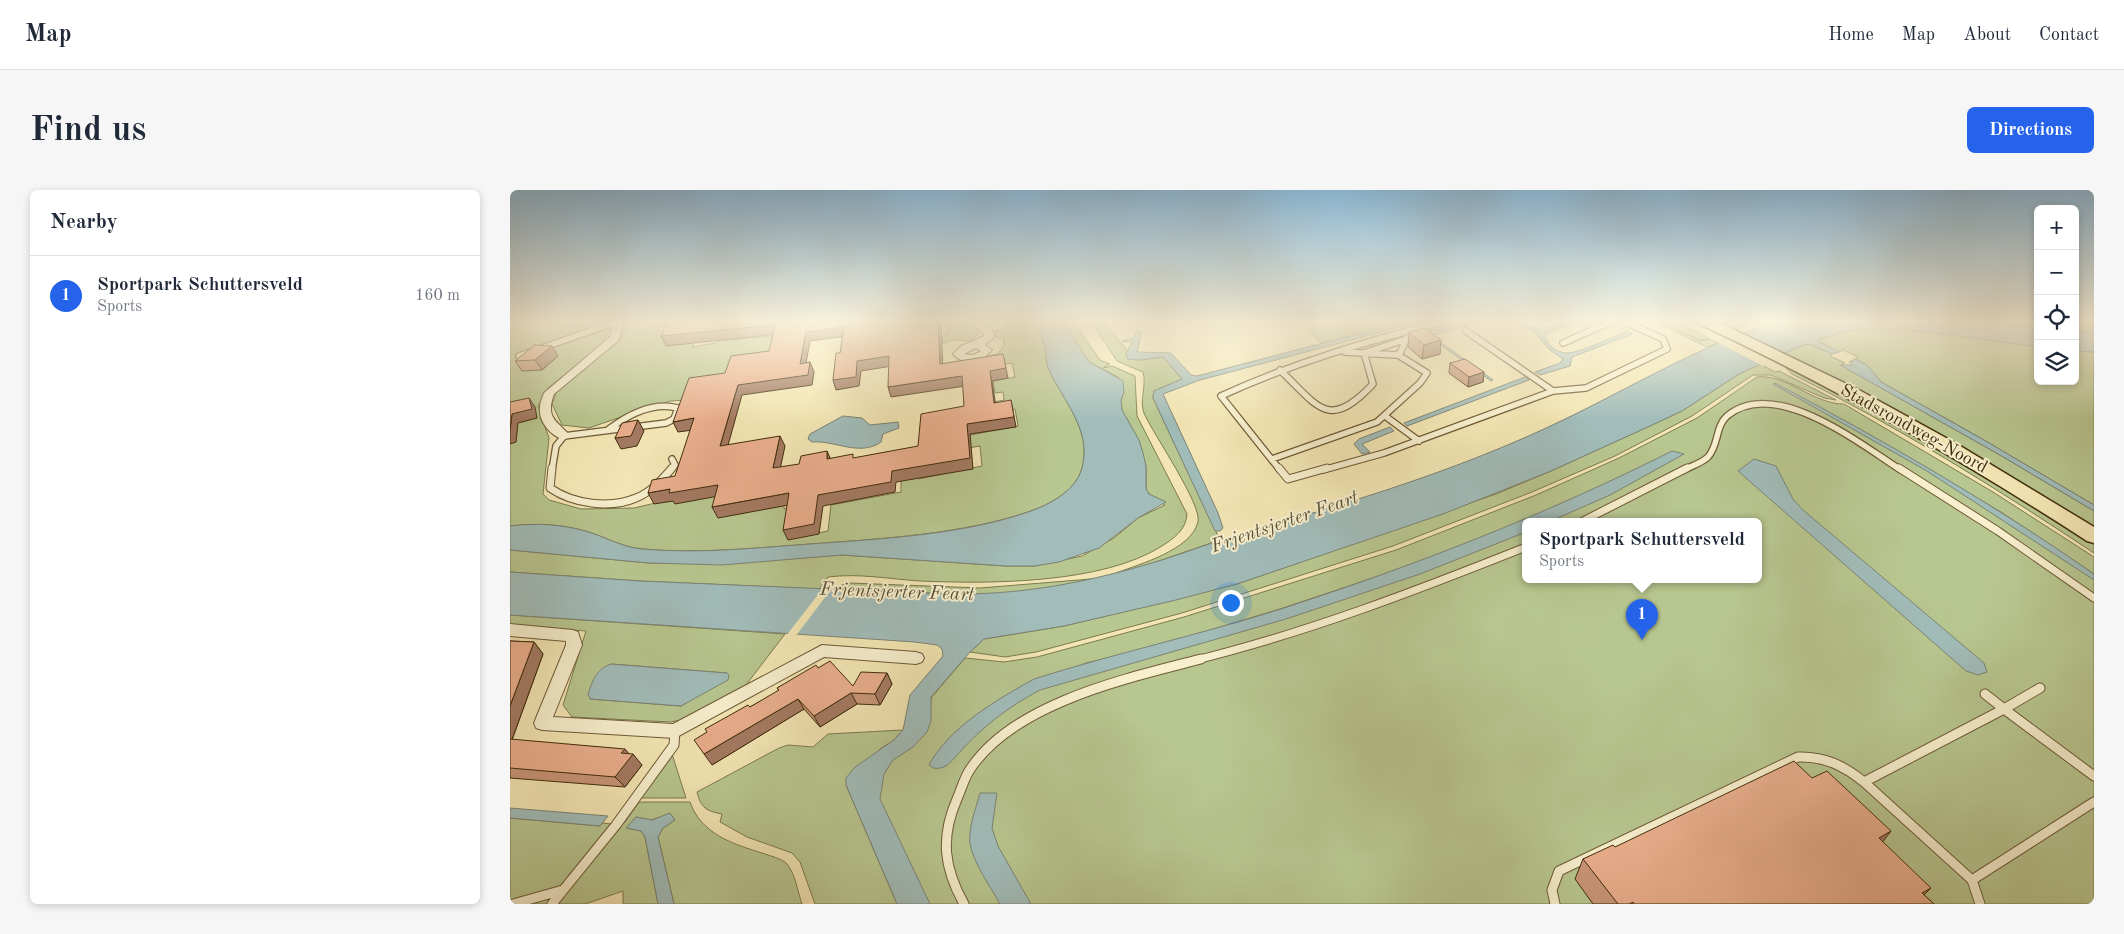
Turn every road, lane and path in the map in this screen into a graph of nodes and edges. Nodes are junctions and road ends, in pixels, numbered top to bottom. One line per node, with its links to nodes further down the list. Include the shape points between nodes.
1 (526, 353): 10 (lane)
2 (597, 353): 15 (street, via 549,393 544,405 551,428)
3 (1333, 353): 11 (lane)
4 (1364, 353): 11 (lane, via 1373,384 1346,410 1321,409)
5 (1369, 353): 9 (lane)
6 (1498, 353): 12 (lane)
7 (1658, 353): 12 (lane, via 1586,388)
8 (1772, 353): 20 (main road, Stadsrondweg-Noord, via 1924,433)
9 (1398, 355): 13 (lane, via 1427,374)
10 (519, 356)
11 (1280, 370): 17 (lane, via 1221,396)
12 (1553, 391): 16 (lane)
13 (1385, 416): 16 (lane); 17 (lane, via 1377,422)
14 (608, 429): 14 (lane, via 666,423 674,419 678,408 671,405 656,407 620,419); 15 (lane)
15 (564, 436): 18 (lane, via 556,442 554,449 550,488 579,501 609,503 634,499 662,480 675,465)
16 (1419, 441): 17 (lane, via 1288,479)
17 (1272, 459)
18 (672, 460)
19 (1589, 518): 22 (lane, via 1707,458 1713,452 1717,428 1731,413 1753,405 1772,405 1799,411 1878,456 1966,510)
20 (2094, 536)
21 (1522, 549): 36 (lane, via 1434,583 1251,645 1071,697 1013,726 981,754 956,796 946,848 949,874)
22 (2094, 598)
23 (510, 630): 28 (street, via 573,636 574,645 542,723)
24 (916, 658): 28 (street, via 822,651)
25 (2040, 688): 27 (lane)
26 (1984, 694): 27 (lane)
27 (2004, 709): 29 (lane); 30 (lane)
28 (675, 731): 33 (lane, via 674,745 616,825)
29 (2094, 776)
30 (1864, 782): 32 (lane); 37 (lane, via 1840,763 1810,756 1798,757 1560,871 1552,890)
31 (2094, 802): 32 (lane)
32 (1972, 880): 38 (lane)
33 (563, 890): 34 (lane); 35 (lane)
34 (513, 904)
35 (552, 904)
36 (964, 904)
37 (1555, 904)
38 (1980, 904)

